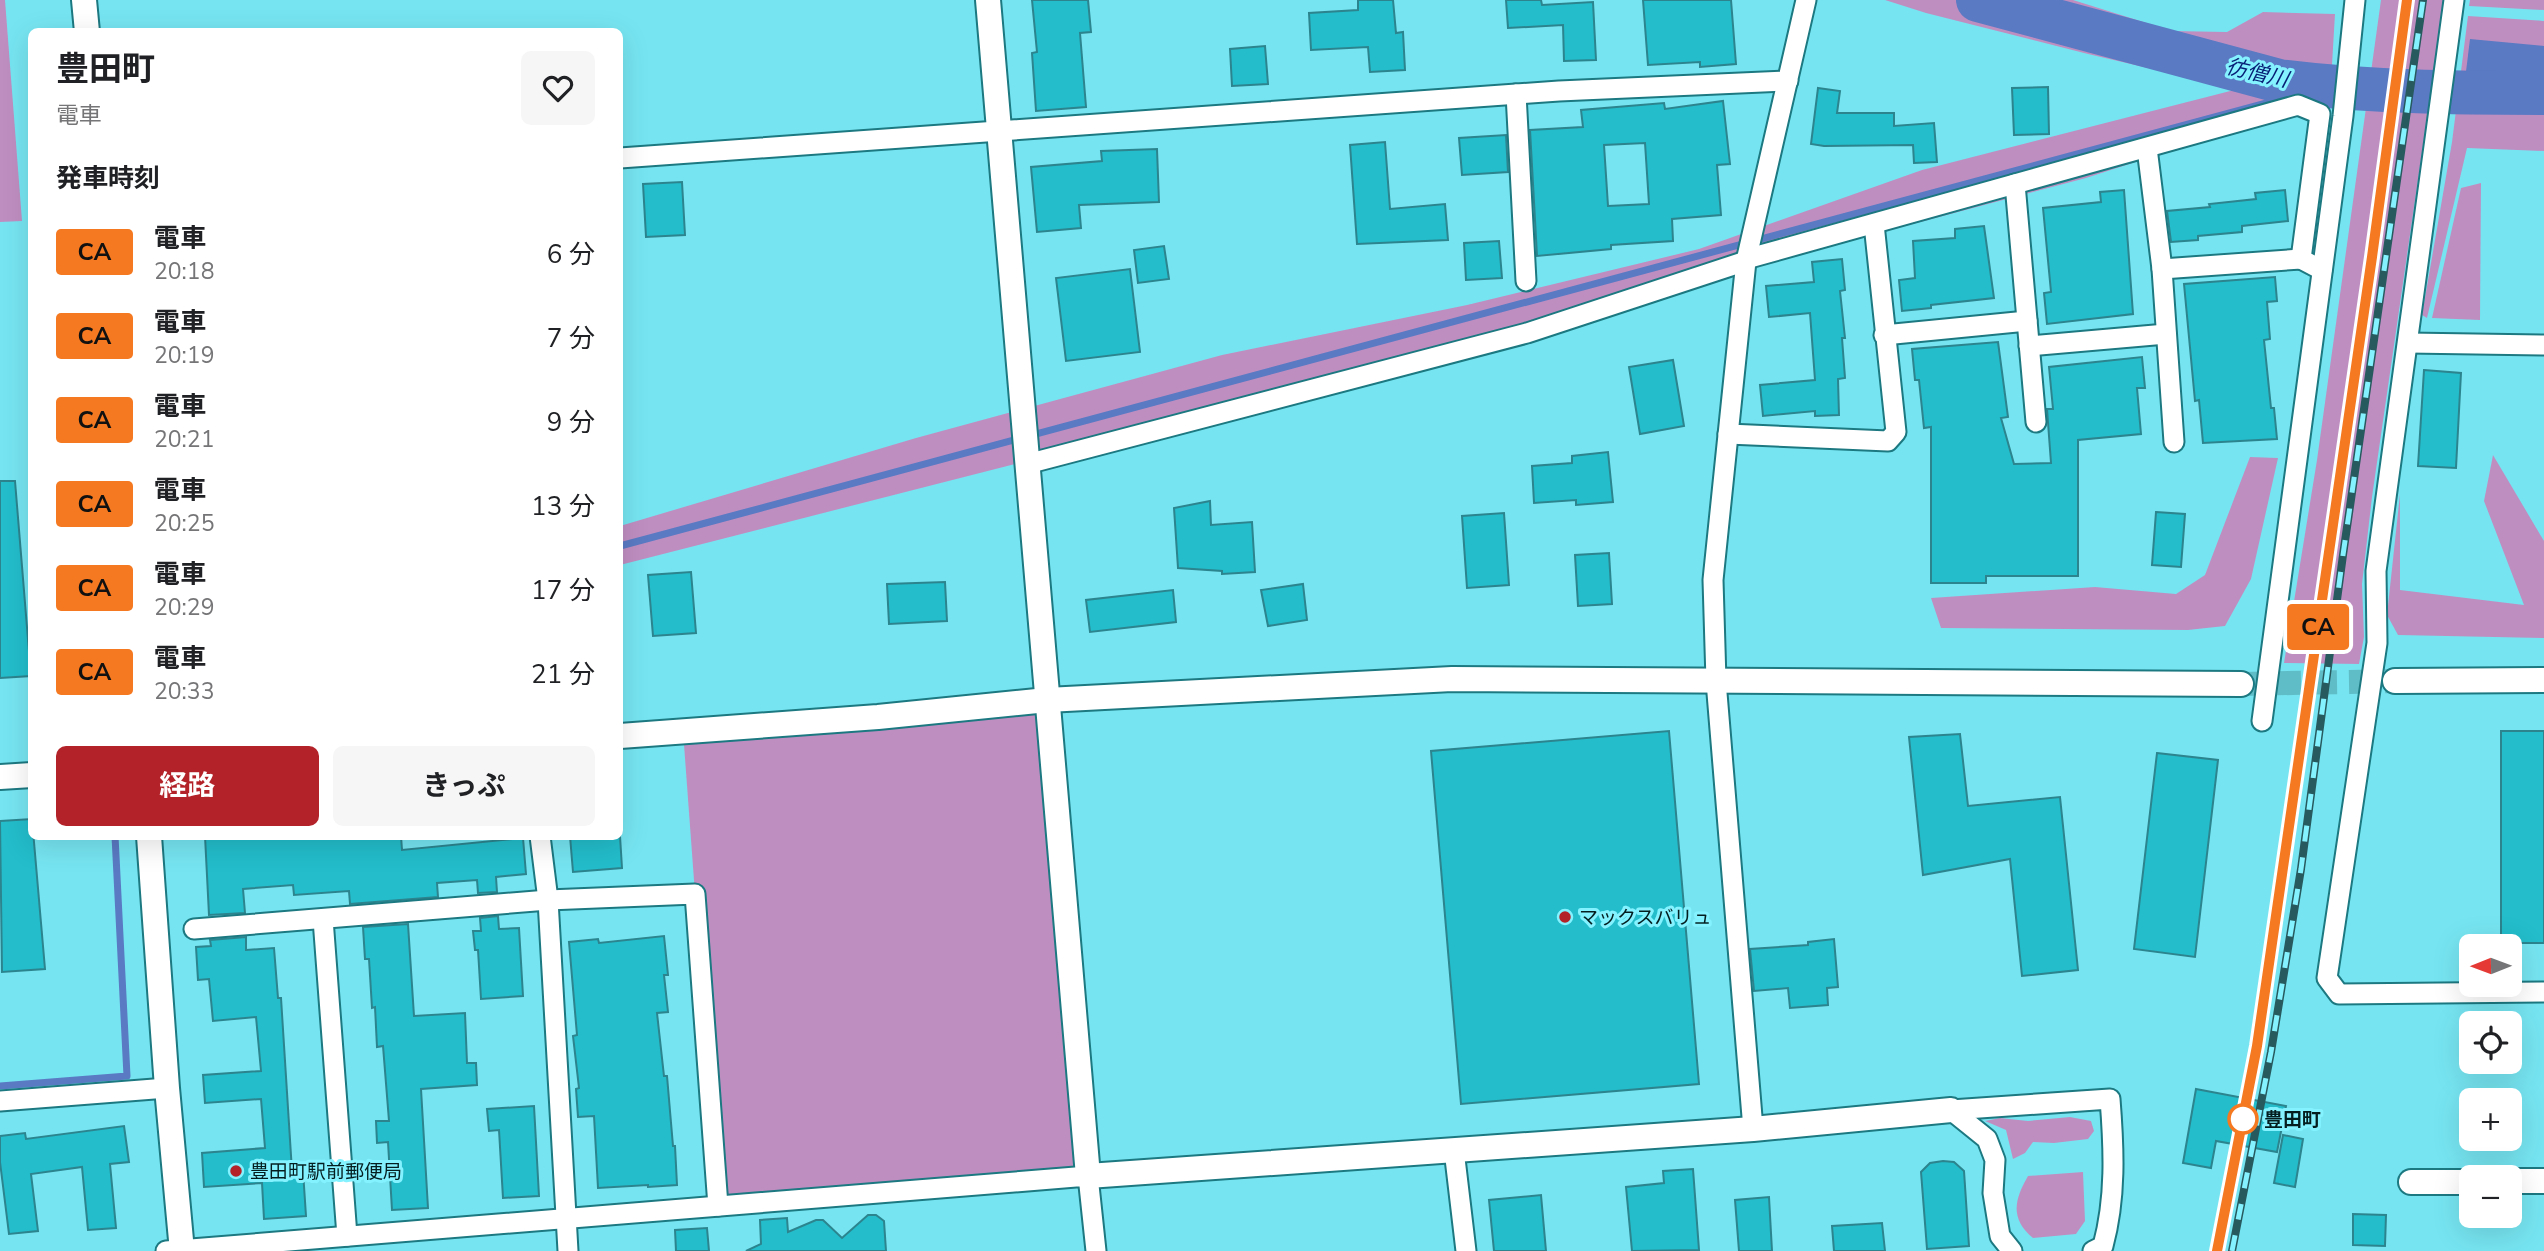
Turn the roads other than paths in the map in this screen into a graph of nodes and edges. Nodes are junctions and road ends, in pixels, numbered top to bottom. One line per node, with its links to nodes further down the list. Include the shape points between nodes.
1 (84, 0): 6 (street)
2 (988, 0): 9 (street)
3 (1806, 0): 7 (street)
4 (2454, 0): 22 (street)
5 (2355, 7): 17 (street)
6 (87, 28)
7 (1788, 82): 8 (street); 15 (street)
8 (1516, 94): 9 (street); 18 (street)
9 (999, 130): 11 (street); 28 (street)
10 (2147, 148): 12 (street); 14 (street, via 2298,105 2320,114); 16 (street)
11 (623, 158)
12 (2015, 184): 13 (street); 19 (street)
13 (1874, 224): 15 (street); 21 (street)
14 (2301, 259): 16 (street); 17 (street)
15 (1746, 260): 26 (street); 28 (street, via 1527,333)
16 (2162, 269): 20 (street)
17 (2322, 270): 34 (street)
18 (1526, 281)
19 (2027, 321): 21 (street); 24 (street)
20 (2166, 334): 24 (street); 27 (street)
21 (1884, 335): 26 (street, via 1896,432 1891,440)
22 (2408, 343): 23 (street); 43 (street, via 2376,571 2377,643 2327,978 2339,994)
23 (2544, 345)
24 (2029, 346): 25 (street)
25 (2036, 422)
26 (1728, 434): 30 (street, via 1713,580)
27 (2174, 442)
28 (1027, 464): 33 (street)
29 (2544, 680): 31 (street)
30 (1716, 681): 32 (street); 33 (street, via 1452,680); 47 (street)
31 (2395, 681)
32 (2241, 684)
33 (1047, 700): 35 (street); 49 (street)
34 (2262, 722)
35 (623, 736)
36 (28, 775): 37 (street)
37 (0, 777)
38 (149, 840): 44 (street)
39 (540, 840): 40 (street)
40 (548, 900): 41 (street); 54 (street, via 695,894); 55 (street)
41 (323, 919): 42 (street); 56 (street)
42 (194, 929)
43 (2544, 992)
44 (167, 1088): 45 (street); 57 (street)
45 (0, 1101)
46 (1951, 1111): 47 (street); 61 (street, via 1987,1139 1994,1160 1993,1193 2000,1236); 62 (street, via 2110,1099 2114,1183 2103,1246)
47 (1753, 1129): 48 (street)
48 (1454, 1150): 49 (street); 60 (street)
49 (1088, 1176): 54 (street); 59 (street)
50 (2522, 1181): 51 (street)
51 (2544, 1181)
52 (2411, 1182): 53 (street)
53 (2459, 1182)
54 (718, 1206): 55 (street)
55 (565, 1218): 56 (street); 58 (street)
56 (347, 1236): 57 (street)
57 (177, 1251)
58 (568, 1251)
59 (1097, 1251)
60 (1466, 1251)
61 (2012, 1251)
62 (2093, 1251)

